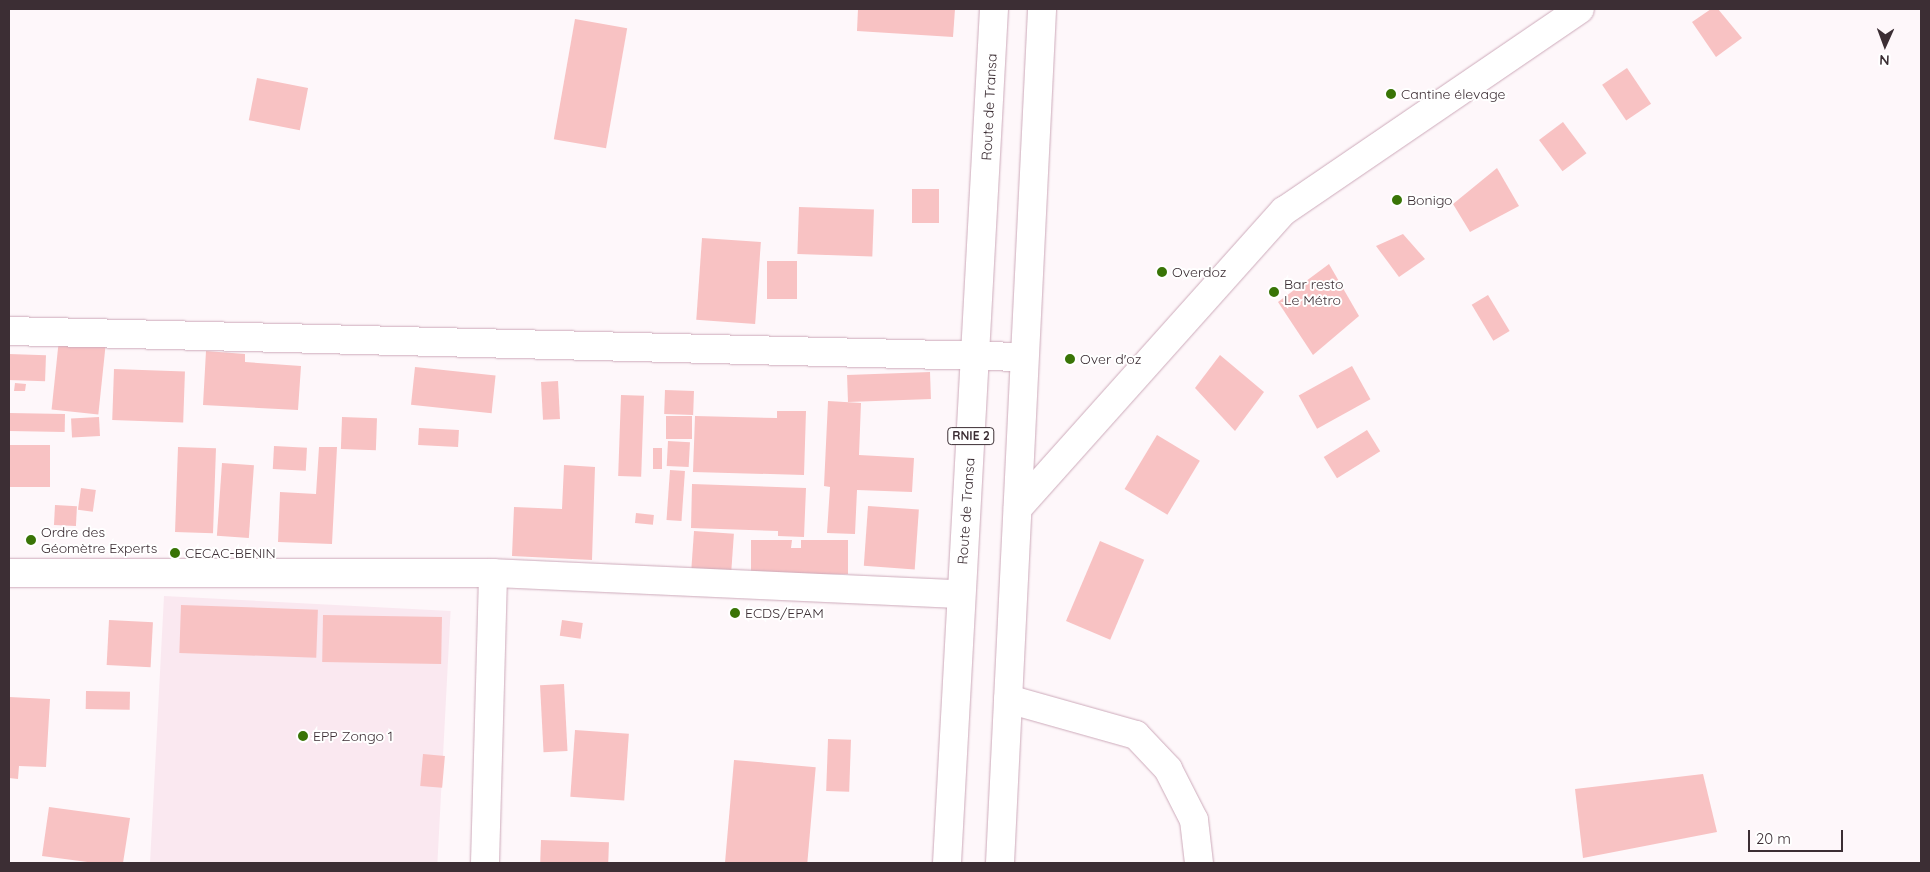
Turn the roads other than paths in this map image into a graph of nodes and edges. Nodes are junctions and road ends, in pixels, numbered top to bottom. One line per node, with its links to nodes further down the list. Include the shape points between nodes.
1 (994, 9): 5 (street, Route de Transa / RNIE 2)
2 (1042, 9): 6 (street)
3 (1580, 9): 7 (street, via 1284,211)
4 (9, 331): 5 (street)
5 (976, 357): 6 (street); 10 (street, Route de Transa / RNIE 2)
6 (1024, 357): 7 (street)
7 (1018, 508): 11 (street)
8 (493, 572): 9 (street); 10 (street); 12 (street)
9 (9, 573)
10 (961, 594): 13 (street, Route de Transa / RNIE 2)
11 (1008, 699): 14 (street); 15 (street, via 1136,735 1168,769 1194,820)
12 (485, 863)
13 (946, 863)
14 (1000, 863)
15 (1199, 863)

